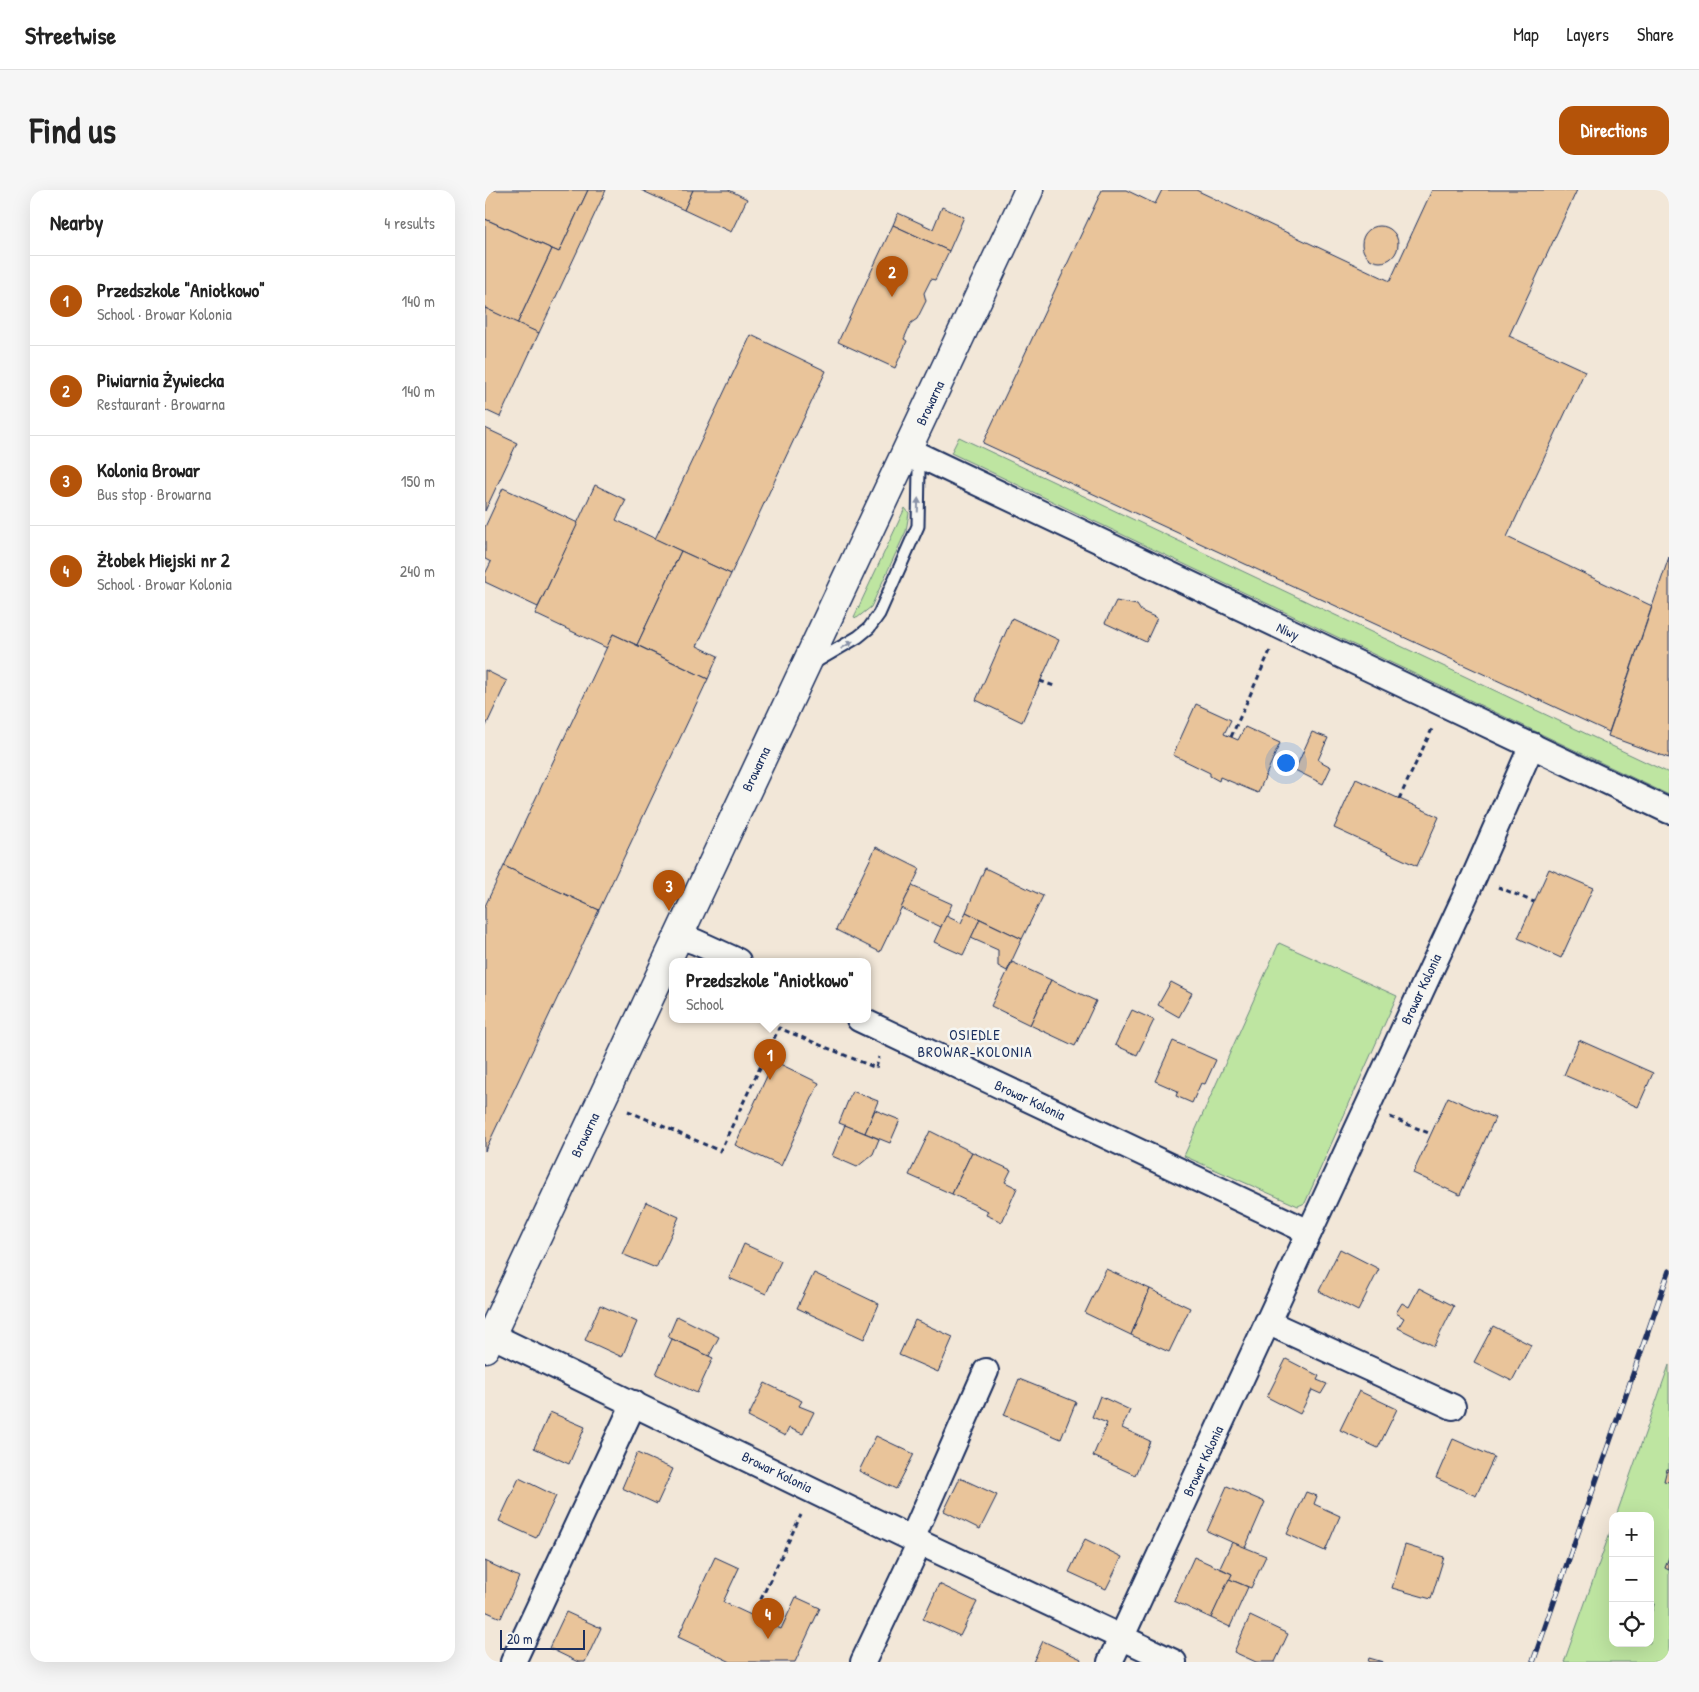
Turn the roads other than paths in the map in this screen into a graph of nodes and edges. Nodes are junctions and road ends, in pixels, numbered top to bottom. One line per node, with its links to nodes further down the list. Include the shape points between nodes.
1 (1029, 190): 2 (street, Browarna)
2 (907, 450): 3 (street, Browarna); 3 (lane, one-way to 2, via 858,637 879,614 918,526 919,469); 4 (street, Niwy)
3 (804, 668): 6 (street, Browarna)
4 (1532, 745): 5 (street, Niwy); 9 (street, Browar Kolonia)
5 (1669, 811)
6 (678, 936): 7 (street); 11 (street, Browarna)
7 (731, 958)
8 (867, 1023): 9 (street, Browar Kolonia)
9 (1309, 1232): 10 (street, Browar Kolonia)
10 (1267, 1322): 14 (street); 16 (street, Browar Kolonia)
11 (488, 1341): 13 (street, Browar Kolonia)
12 (986, 1371): 15 (street)
13 (634, 1403): 15 (street, Browar Kolonia); 17 (street)
14 (1453, 1407)
15 (916, 1540): 16 (street, Browar Kolonia); 18 (street)
16 (1122, 1637): 19 (street, Browar Kolonia); 20 (street, Browar Kolonia)
17 (513, 1662)
18 (863, 1662)
19 (1110, 1662)
20 (1174, 1662)

